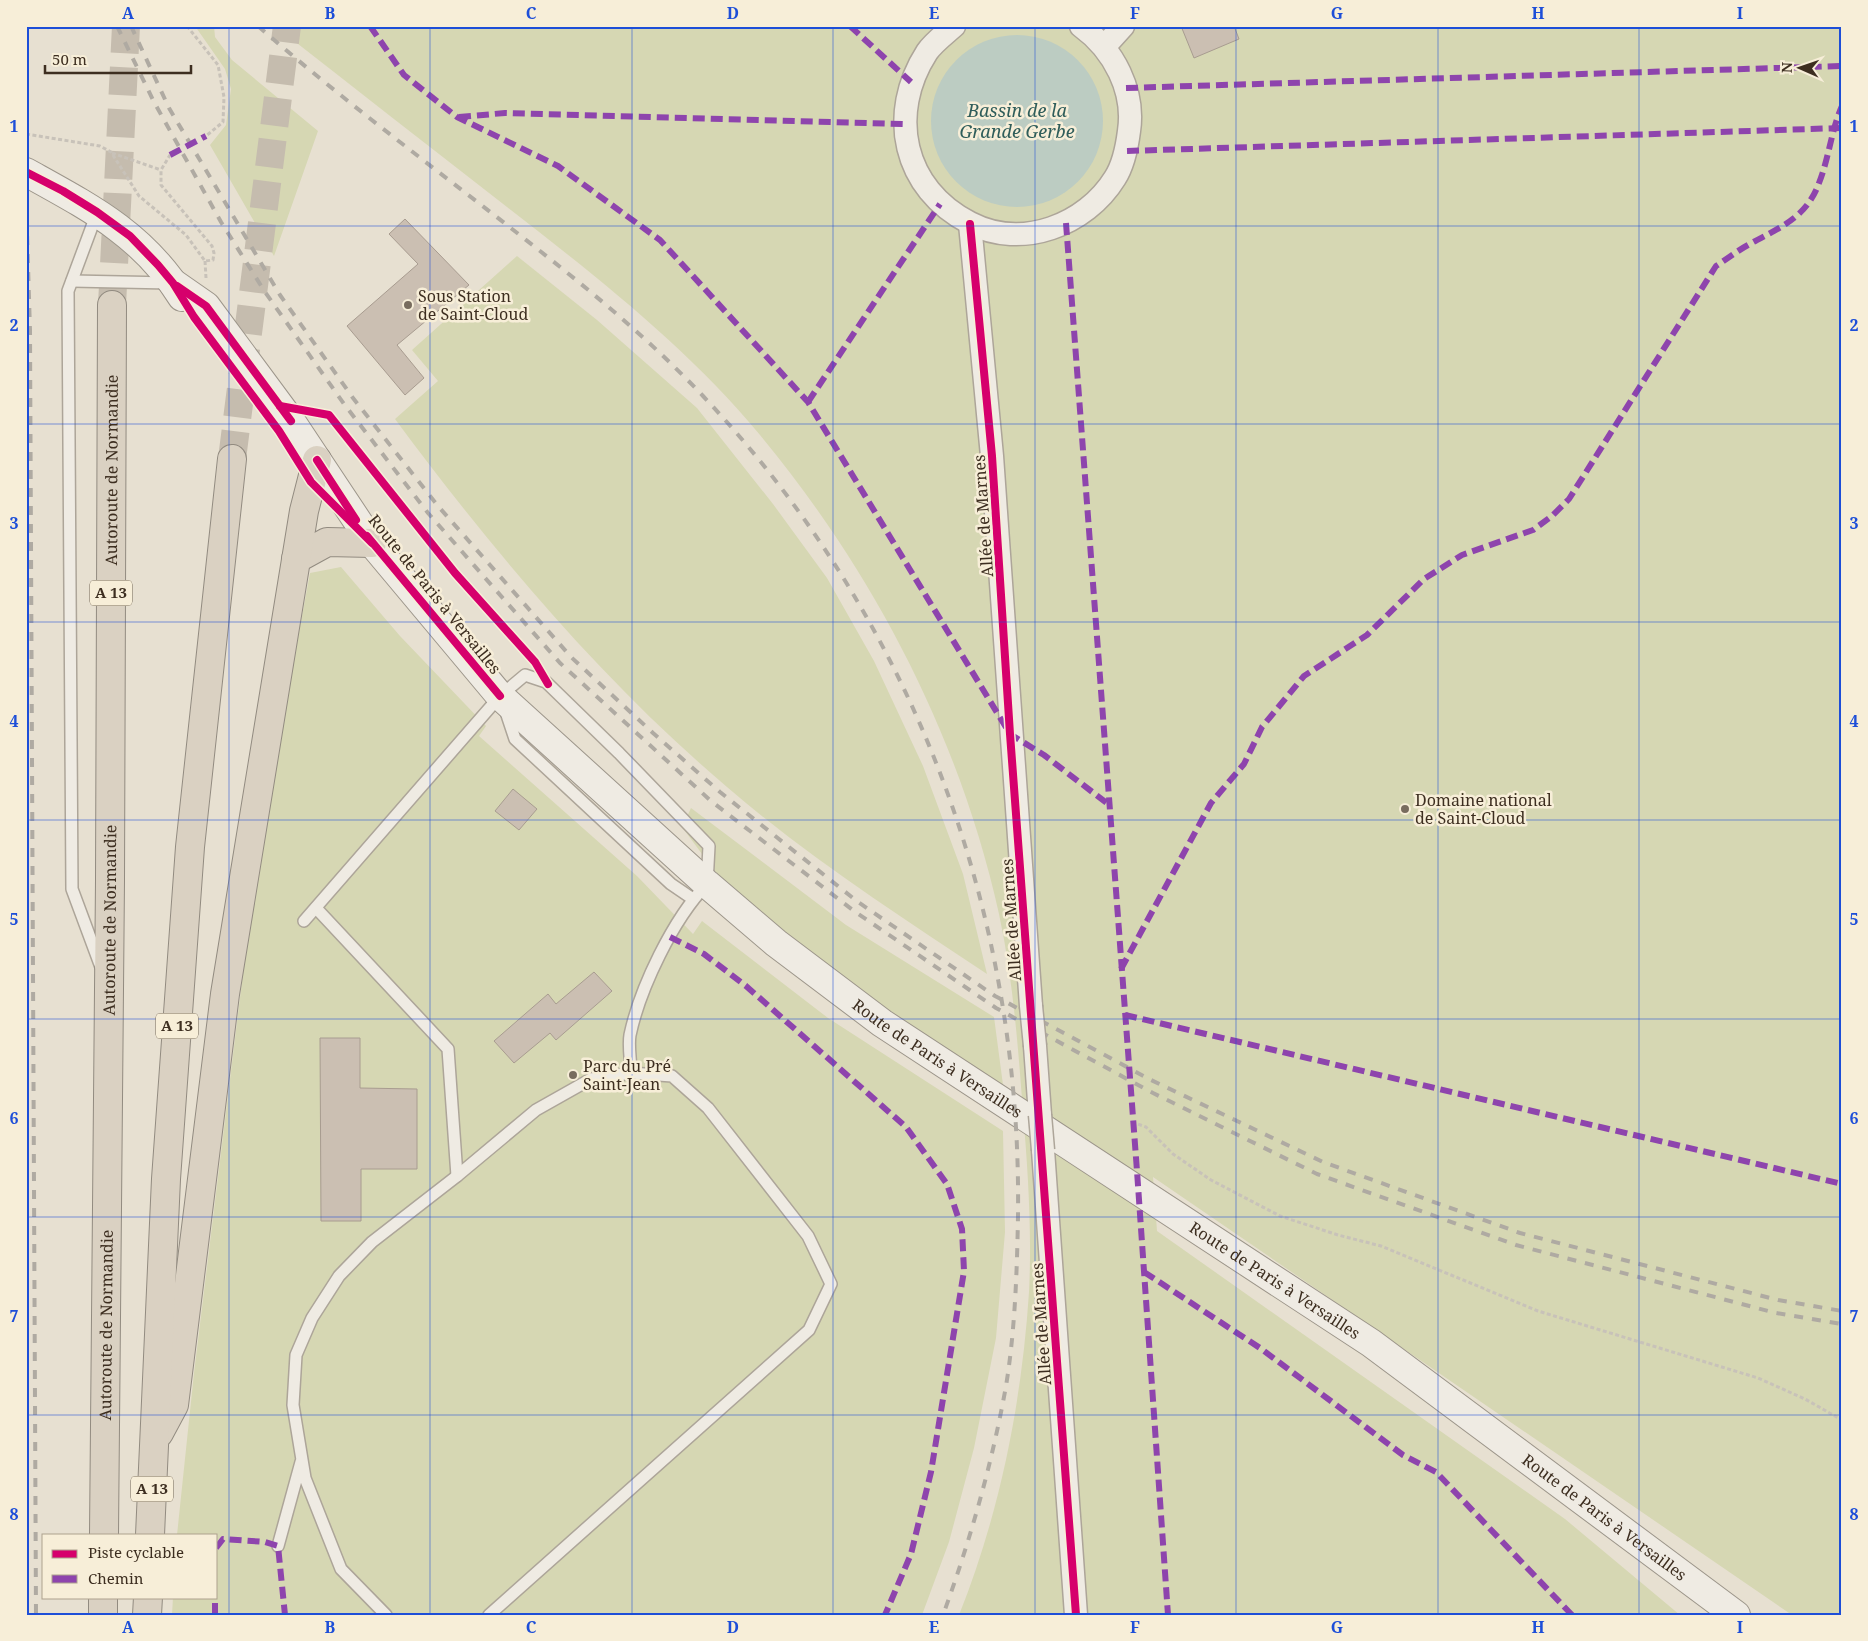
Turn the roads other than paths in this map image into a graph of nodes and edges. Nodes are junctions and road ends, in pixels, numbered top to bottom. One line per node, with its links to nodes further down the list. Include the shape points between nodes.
1 (954, 26): 7 (street, via 928,51 911,82 904,124 909,153 921,181 940,204)
2 (1081, 26): 4 (street)
3 (1123, 26): 4 (street)
4 (1104, 47): 7 (street, via 1126,88 1131,120 1127,151 1116,177 1099,200 1066,223 1042,231 1018,234)
5 (31, 175): 6 (main road)
6 (97, 212): 8 (lane); 9 (main road, via 144,250)
7 (970, 224): 33 (street, Allée de Marnes, bridge, via 992,456)
8 (72, 281): 9 (lane); 19 (lane, via 68,301 72,889)
9 (173, 283): 12 (main road, via 194,317 278,431); 12 (main road, via 206,306 291,421)
10 (112, 305): 19 (highway, Autoroute de Normandie / A 13)
11 (232, 459): 22 (highway, A 13, via 189,866 166,1179)
12 (314, 471): 13 (main road, Route de Paris à Versailles); 14 (highway)
13 (372, 543): 14 (highway, via 327,542); 15 (main road, Route de Paris à Versailles)
14 (296, 559): 22 (highway, via 225,994 174,1405)
15 (500, 696): 16 (main road, Route de Paris à Versailles); 16 (lane, via 525,675 546,682 619,753 709,846); 17 (lane)
16 (700, 892): 20 (lane, via 670,937 644,991 630,1036); 34 (main road, Route de Paris à Versailles, via 776,943 882,1023 1371,1343)
17 (316, 908): 18 (lane); 21 (lane, via 448,1049)
18 (304, 921)
19 (109, 990): 24 (highway, Autoroute de Normandie / A 13)
20 (631, 1073): 21 (lane, via 591,1079 536,1110); 32 (lane, via 672,1076 708,1108 808,1236 831,1284 809,1330)
21 (457, 1176): 23 (lane, via 372,1242 339,1276 312,1318 296,1355 293,1405)
22 (154, 1443): 25 (highway, A 13)
23 (302, 1458): 26 (lane); 31 (lane, via 305,1478 341,1569)
24 (104, 1534)
25 (150, 1534)
26 (278, 1546)
27 (103, 1598): 29 (highway)
28 (148, 1598): 30 (highway)
29 (103, 1615)
30 (147, 1615)
31 (386, 1615)
32 (489, 1615)
33 (1076, 1615)
34 (1736, 1615)

